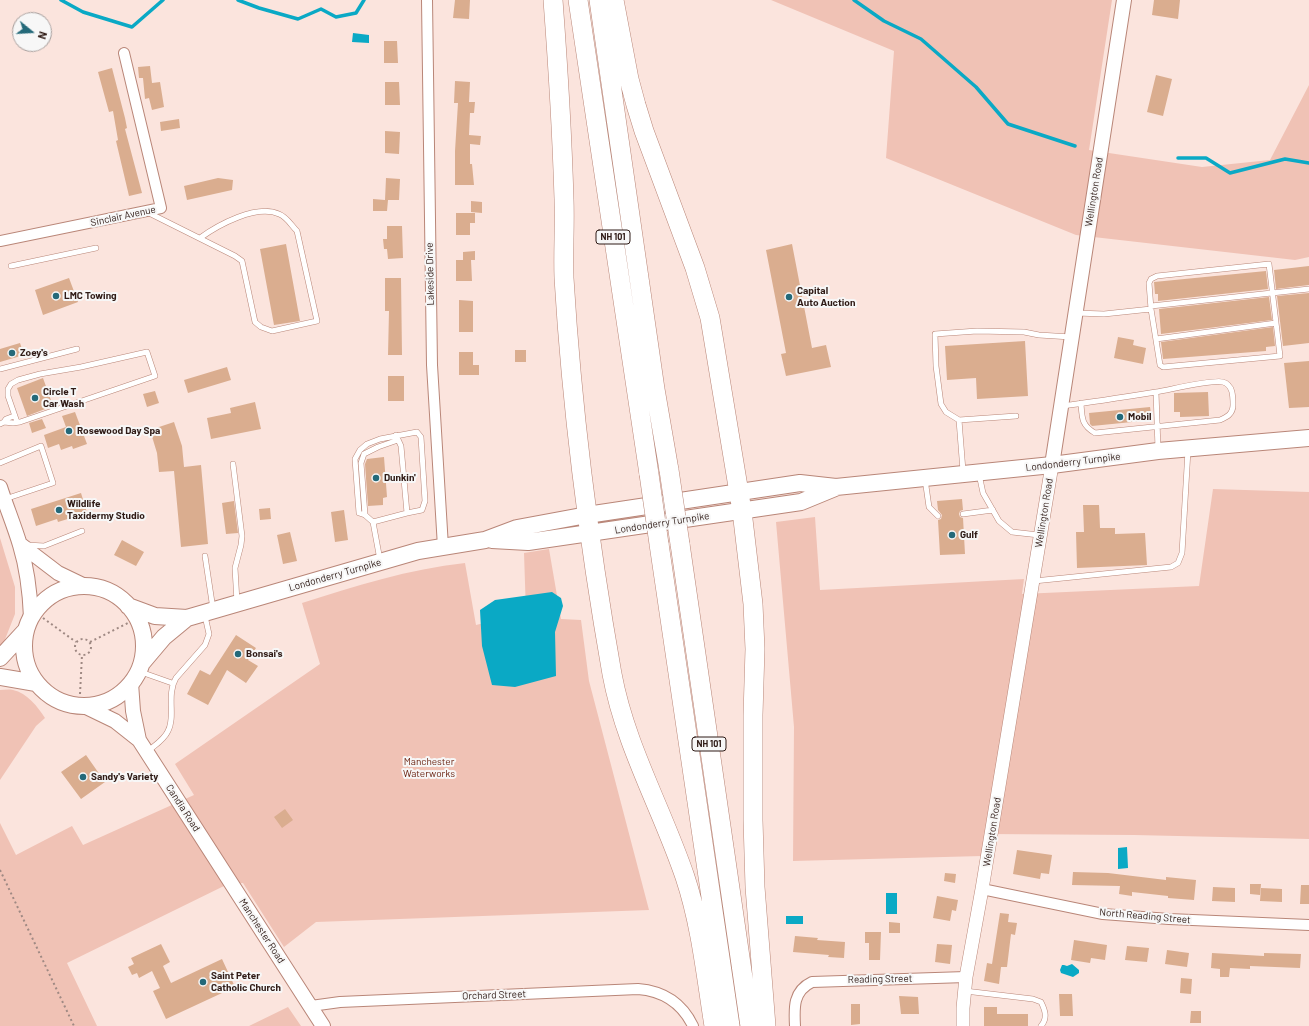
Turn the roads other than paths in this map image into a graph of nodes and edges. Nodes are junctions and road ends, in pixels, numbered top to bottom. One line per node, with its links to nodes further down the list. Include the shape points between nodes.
1 (427, 0): 54 (street, Lakeside Drive, via 432,365)
2 (553, 0): 46 (highway, via 562,152 564,275 571,371)
3 (578, 0): 81 (highway, NH 101, bridge)
4 (598, 0): 82 (highway, NH 101, bridge)
5 (614, 0): 41 (highway, via 636,105 696,268 709,312)
6 (1124, 0): 16 (main road, Wellington Road)
7 (124, 53): 8 (street, Sinclair Avenue, via 161,208)
8 (146, 211): 9 (lane); 10 (street, Sinclair Avenue)
9 (200, 238): 9 (lane, via 242,261 254,322 261,327 272,331 317,321 296,231 288,220 268,211 251,213 221,224)
10 (0, 241)
11 (96, 248): 12 (lane)
12 (12, 266)
13 (1309, 289): 14 (lane)
14 (1272, 294): 15 (lane); 15 (lane, via 1268,264 1156,276 1149,283); 17 (lane)
15 (1151, 308): 16 (lane, via 1104,314); 19 (lane)
16 (1075, 313): 18 (main road, Wellington Road)
17 (1276, 323): 19 (lane); 19 (lane, via 1280,356 1163,367 1160,365)
18 (1072, 337): 24 (main road, Wellington Road); 27 (lane, via 1024,332 935,334 941,404 946,412)
19 (1156, 339)
20 (77, 349): 21 (lane)
21 (0, 369)
22 (1156, 392): 23 (lane); 30 (lane); 30 (lane, via 1222,382 1229,386 1233,393 1234,408 1229,416 1220,420)
23 (1081, 403): 24 (lane); 30 (lane, via 1086,428 1094,433)
24 (1061, 406): 37 (main road, Wellington Road)
25 (14, 416): 28 (lane); 28 (lane, via 8,389 18,380 147,352 155,376); 29 (lane)
26 (1016, 416): 27 (lane)
27 (959, 420): 38 (lane)
28 (17, 422): 29 (lane)
29 (2, 423)
30 (1158, 426): 34 (lane)
31 (397, 437): 43 (lane, via 401,446); 43 (lane, via 417,432 420,437 425,501 422,510); 45 (lane, via 364,454 361,463); 45 (lane, via 367,444 355,459 359,513)
32 (1309, 438): 33 (main road, Londonderry Turnpike)
33 (1188, 449): 34 (main road, Londonderry Turnpike); 57 (lane, via 1182,553 1178,563 1171,568)
34 (1158, 451): 37 (main road, Londonderry Turnpike)
35 (0, 463): 40 (lane, via 41,446 53,483)
36 (233, 464): 59 (lane, via 242,536 235,568)
37 (1052, 465): 38 (main road, Londonderry Turnpike); 51 (street, Wellington Road)
38 (971, 474): 39 (main road, Londonderry Turnpike); 42 (lane)
39 (925, 478): 41 (main road, Londonderry Turnpike, via 836,487 802,502); 47 (lane, via 929,507)
40 (2, 493): 53 (main road)
41 (740, 502): 46 (main road, Londonderry Turnpike); 50 (main road, Londonderry Turnpike); 83 (highway, via 753,604 753,828)
42 (993, 510): 44 (lane); 51 (lane, via 999,521 1012,532)
43 (407, 513): 48 (lane)
44 (963, 514)
45 (365, 515): 48 (lane)
46 (587, 515): 50 (highway); 52 (main road, Londonderry Turnpike, via 517,528)
47 (938, 516)
48 (373, 522): 56 (lane)
49 (82, 531): 53 (lane, via 44,546)
50 (590, 534): 52 (main road, Londonderry Turnpike, via 528,542); 80 (highway, via 613,677 635,751 690,894 696,915)
51 (1040, 535): 57 (street, Wellington Road)
52 (485, 540): 54 (main road, Londonderry Turnpike)
53 (20, 544): 58 (main road, via 58,573); 63 (main road)
54 (442, 547): 56 (main road, Londonderry Turnpike)
55 (205, 556): 61 (lane)
56 (380, 561): 59 (main road, Londonderry Turnpike)
57 (1032, 581): 73 (street, Wellington Road)
58 (85, 586): 60 (main road, via 118,596); 63 (main road, via 72,587 54,594 43,602)
59 (237, 603): 61 (main road, Londonderry Turnpike)
60 (128, 606): 62 (main road, Londonderry Turnpike, via 156,616); 65 (main road, via 137,619 142,633 144,649)
61 (208, 611): 62 (main road, Londonderry Turnpike); 68 (lane, via 209,634 205,645)
62 (187, 618): 65 (main road, Londonderry Turnpike, via 164,637)
63 (33, 622): 64 (main road); 67 (main road, via 24,645 29,671)
64 (0, 658)
65 (137, 672): 68 (lane); 69 (main road, Londonderry Turnpike, via 122,692 110,700 98,705); 70 (main road, Candia Road, via 132,711)
66 (0, 677): 67 (main road)
67 (36, 683): 69 (main road, via 55,699)
68 (172, 684): 71 (lane, via 169,730 163,739)
69 (81, 706): 70 (main road, Candia Road, via 115,722)
70 (139, 740): 71 (main road, Candia Road)
71 (147, 752): 72 (main road, Candia Road)
72 (227, 876): 77 (main road, Manchester Road)
73 (982, 889): 74 (street, North Reading Street, via 1104,914); 75 (street, Wellington Road)
74 (1309, 925)
75 (966, 977): 76 (street, Wellington Road); 84 (street, Reading Street, via 817,980 806,984 799,992 795,1004)
76 (964, 991): 85 (street, Wellington Road); 86 (lane, via 1041,1002 1046,1014)
77 (311, 1006): 78 (main road, Manchester Road); 79 (street, Orchard Street, via 340,1002 638,989 658,992 675,1002)
78 (323, 1026)
79 (693, 1026)
80 (714, 1026)
81 (730, 1026)
82 (750, 1026)
83 (766, 1026)
84 (795, 1026)
85 (963, 1026)
86 (1041, 1026)

